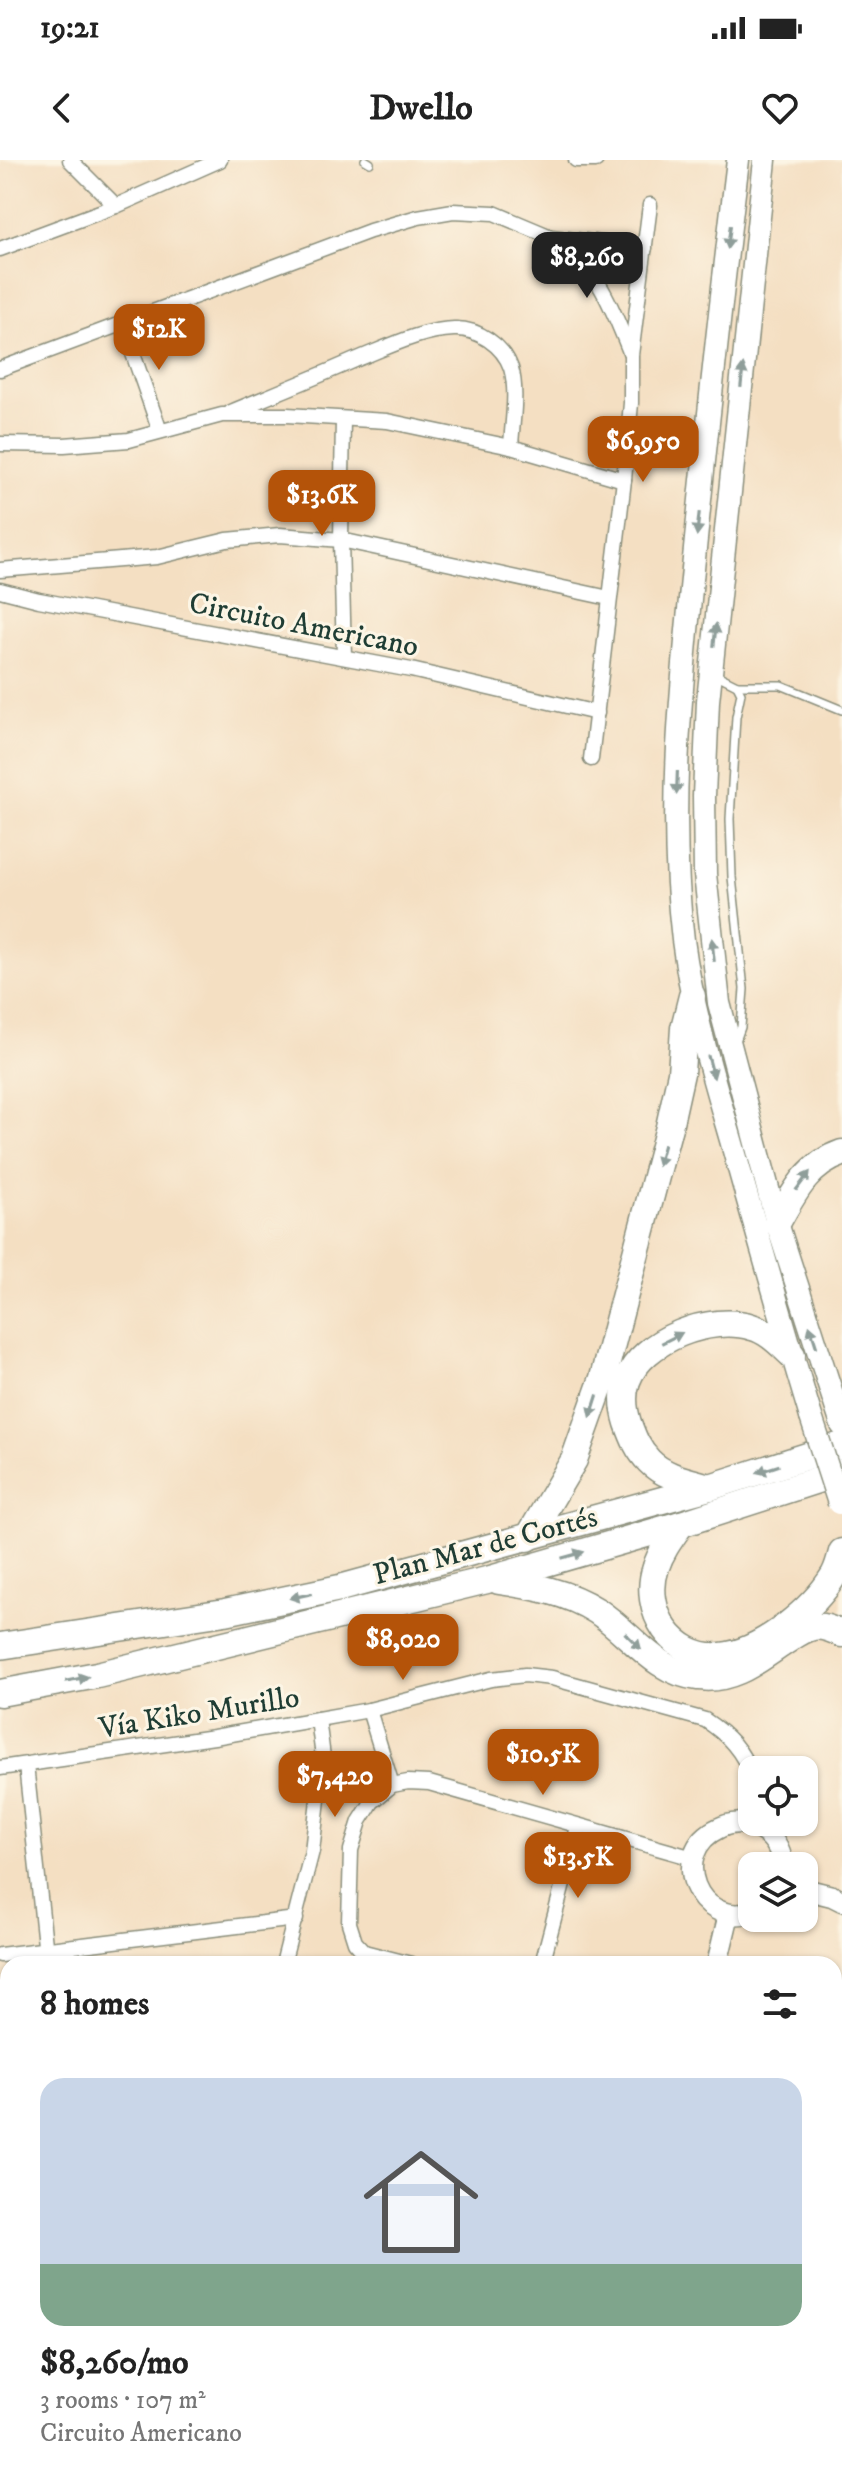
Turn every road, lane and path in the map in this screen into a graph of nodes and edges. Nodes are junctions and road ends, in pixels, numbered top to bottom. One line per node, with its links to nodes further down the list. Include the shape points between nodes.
1 (70, 160): 8 (street)
2 (220, 160): 8 (street)
3 (576, 160): 4 (street)
4 (596, 160)
5 (738, 160): 31 (main road, one-way to 31, via 685,652 677,774 677,863)
6 (765, 160): 26 (main road, one-way to 6)
7 (650, 205): 10 (street)
8 (116, 206): 11 (street)
9 (551, 237): 10 (street); 12 (street, via 494,213 453,211 418,217); 13 (street, via 595,276)
10 (645, 248): 13 (street)
11 (0, 249)
12 (123, 325): 14 (street); 17 (street)
13 (631, 355): 20 (street)
14 (0, 369)
15 (222, 415): 16 (street); 17 (street); 19 (street, via 399,342 457,328 479,333 498,347 510,367)
16 (343, 419): 19 (street, via 387,421); 21 (street)
17 (160, 431): 18 (street, via 129,440)
18 (0, 444)
19 (511, 447): 20 (street)
20 (624, 480): 24 (street)
21 (341, 540): 22 (street, via 280,535 227,540 157,557); 24 (street); 25 (street)
22 (0, 570)
23 (0, 590): 25 (street, Circuito Americano)
24 (609, 598): 29 (street)
25 (344, 657): 29 (street, Circuito Americano)
26 (712, 672): 27 (lane); 32 (main road, one-way to 26, via 719,1003 705,874)
27 (737, 685): 28 (lane, via 781,685); 32 (lane, via 741,693 730,819 744,989)
28 (842, 710)
29 (597, 713): 30 (street)
30 (591, 759)
31 (692, 996): 35 (main road, one-way to 35); 42 (highway, one-way to 42, via 669,1127 603,1378 574,1460)
32 (732, 1054): 34 (main road)
33 (842, 1153): 34 (highway, one-way to 33, via 802,1180 824,1160)
34 (777, 1223): 36 (main road, one-way to 34)
35 (792, 1355): 39 (highway, one-way to 35, via 674,1477 650,1462 633,1440 624,1395 635,1366 655,1347 682,1333 732,1322 755,1327); 40 (main road, bridge)
36 (840, 1418)
37 (842, 1445): 39 (highway, Plan Mar de Cortés, one-way to 39)
38 (842, 1472): 41 (highway, Plan Mar de Cortés)
39 (710, 1487): 42 (highway, Plan Mar de Cortés)
40 (840, 1510)
41 (681, 1524): 43 (highway, via 655,1568 655,1611 676,1641 708,1656 743,1650 789,1623 825,1588); 44 (highway, Plan Mar de Cortés, one-way to 41)
42 (528, 1538): 46 (highway, Plan Mar de Cortés, one-way to 46, via 225,1612)
43 (842, 1552)
44 (487, 1580): 45 (highway, one-way to 45, via 532,1585 572,1598 597,1611 654,1660 699,1678 745,1669 812,1627); 47 (highway, Plan Mar de Cortés, one-way to 44, via 97,1675)
45 (842, 1634)
46 (0, 1646)
47 (0, 1693)
48 (369, 1710): 49 (street, Vía Kiko Murillo); 50 (street, Vía Kiko Murillo, via 491,1679 552,1678 705,1720); 53 (street)
49 (318, 1719): 51 (street, Vía Kiko Murillo); 63 (street, via 323,1757 312,1851)
50 (742, 1756)
51 (26, 1765): 52 (street, Vía Kiko Murillo); 66 (street)
52 (0, 1768)
53 (392, 1785): 55 (street, via 429,1783); 69 (street, via 360,1821 351,1850 350,1933 364,1952)
54 (738, 1823): 56 (street, via 709,1833)
55 (578, 1827): 56 (street); 70 (street)
56 (693, 1858): 62 (street, via 695,1887 715,1909)
57 (818, 1881): 58 (street)
58 (842, 1885)
59 (818, 1892): 60 (street)
60 (842, 1901)
61 (738, 1913): 62 (street)
62 (729, 1914): 71 (street)
63 (296, 1919): 67 (street); 68 (street)
64 (0, 1955): 65 (street)
65 (23, 1956)
66 (46, 1956)
67 (53, 1956)
68 (285, 1956)
69 (380, 1956)
70 (544, 1956)
71 (719, 1956)

